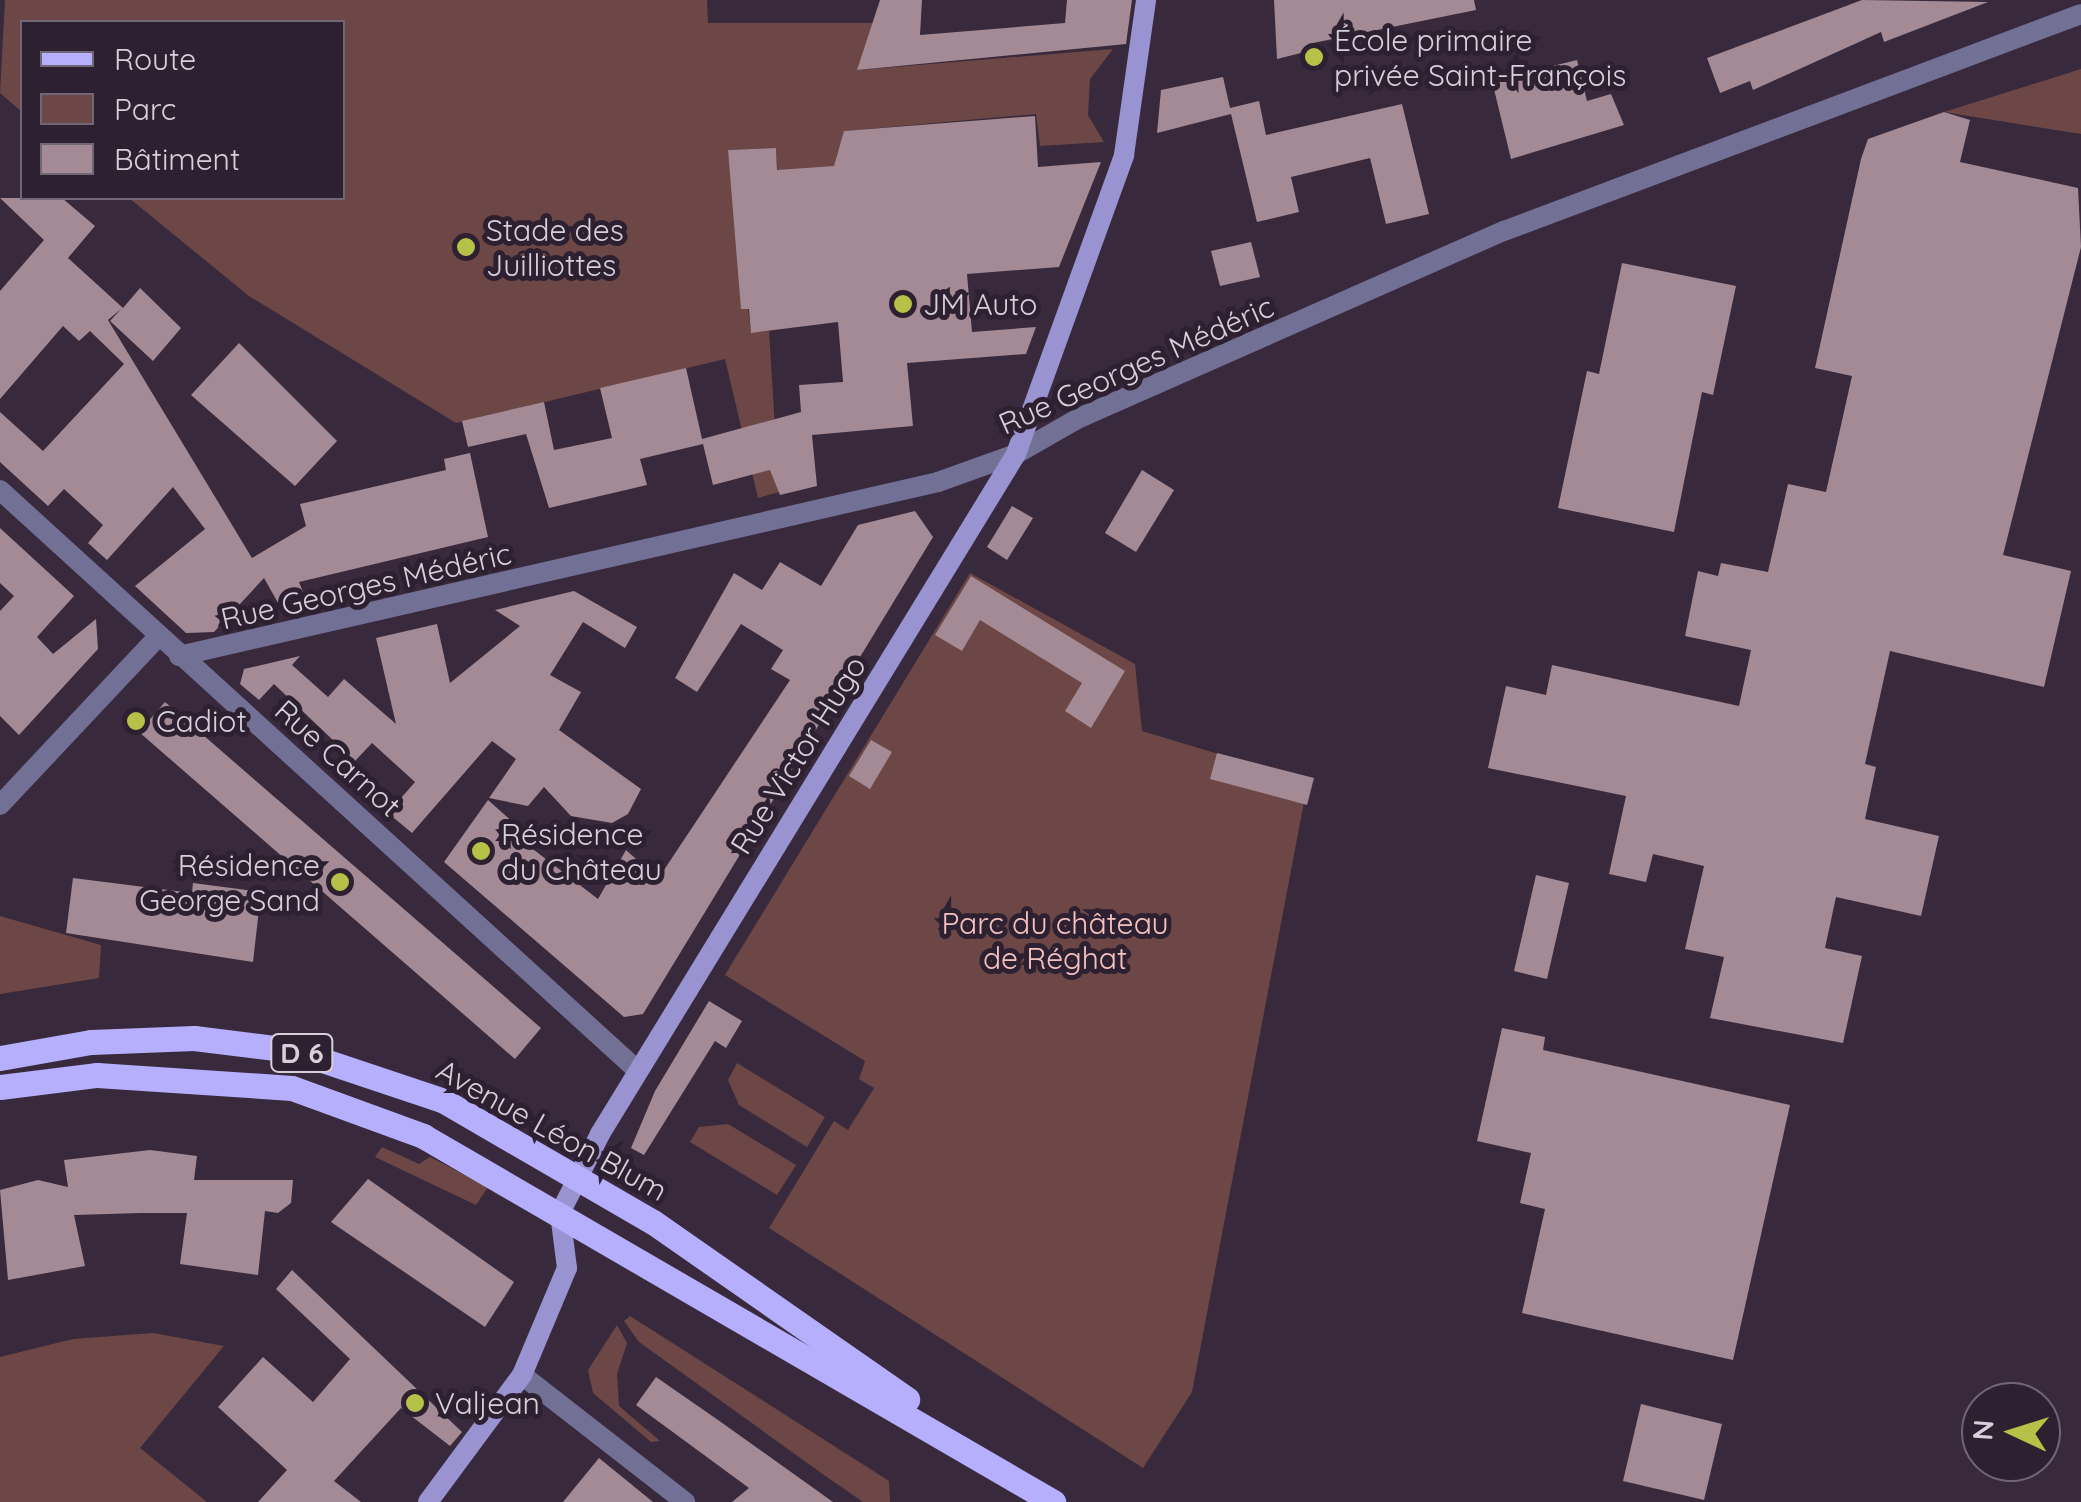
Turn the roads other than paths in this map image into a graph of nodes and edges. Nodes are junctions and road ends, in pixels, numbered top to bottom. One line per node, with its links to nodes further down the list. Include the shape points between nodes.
1 (1146, 0): 3 (street, Rue Victor Hugo, via 1124,155)
2 (2081, 14): 3 (street, Rue Georges Médéric, via 1504,231 1077,419)
3 (1016, 454): 6 (street, Rue Georges Médéric, via 771,524); 9 (street, Rue Victor Hugo)
4 (0, 490): 5 (street, Rue Carnot)
5 (157, 638): 6 (street, Rue Carnot); 7 (street)
6 (180, 656): 9 (street, Rue Carnot)
7 (0, 806)
8 (0, 1058): 11 (main road, Avenue Léon Blum / D 6, via 91,1042 194,1038 292,1050 444,1101)
9 (638, 1070): 11 (street, Rue Victor Hugo)
10 (0, 1088): 12 (main road, Avenue Léon Blum / D 6, via 96,1075 292,1088 422,1136)
11 (579, 1176): 12 (street, Rue Victor Hugo); 14 (main road, Avenue Léon Blum / D 6, via 765,1296)
12 (560, 1213): 13 (street, via 567,1268); 14 (main road, Avenue Léon Blum / D 6)
13 (522, 1376): 15 (street); 16 (street)
14 (1004, 1470): 17 (main road, Avenue Léon Blum / D 6)
15 (428, 1502)
16 (685, 1502)
17 (1053, 1502)

